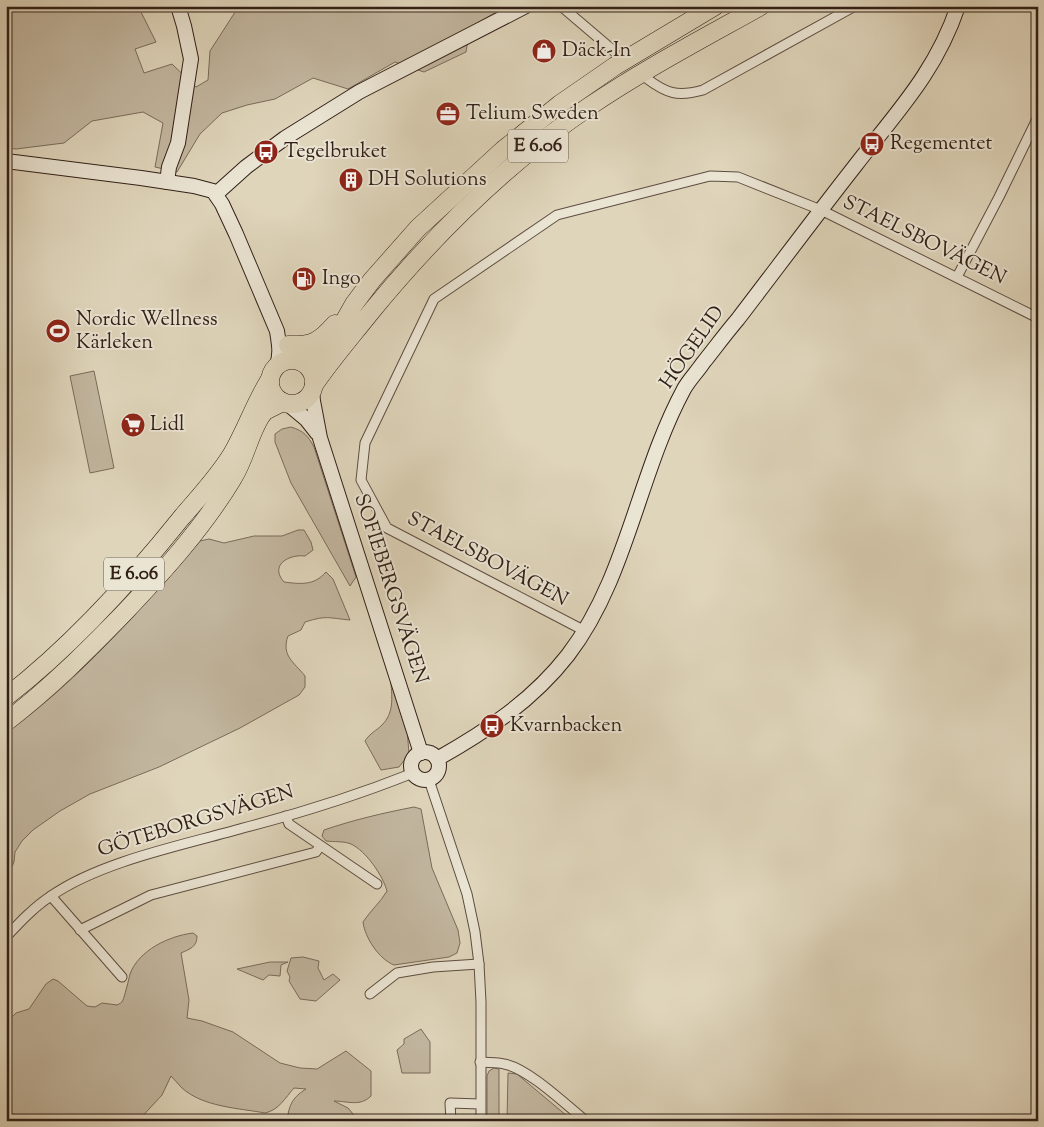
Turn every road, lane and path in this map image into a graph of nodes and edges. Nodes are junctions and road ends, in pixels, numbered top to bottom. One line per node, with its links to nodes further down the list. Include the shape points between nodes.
1 (178, 6): 12 (street, via 191,60 178,143)
2 (526, 6): 13 (street, via 359,92 286,138)
3 (561, 6): 8 (street)
4 (715, 6): 16 (highway, E 6.06, via 615,66 560,104 503,150 418,228)
5 (761, 6): 21 (highway, E 6.06, via 623,84 555,131 506,172 468,206 406,271)
6 (855, 6): 9 (street, via 703,90 672,93)
7 (958, 6): 14 (street, HÖGELID, via 934,61 914,92)
8 (615, 52)
9 (646, 78)
10 (1038, 117): 15 (street)
11 (6, 161): 12 (street)
12 (167, 182): 13 (street, via 208,189)
13 (216, 194): 18 (street)
14 (821, 210): 15 (street, STAELSBOVÄGEN); 24 (street, HÖGELID, via 685,387 659,442 613,571); 24 (street, STAELSBOVÄGEN, via 738,177 710,176 557,215 434,299 364,443 361,480 387,528)
15 (957, 277): 17 (street, STAELSBOVÄGEN)
16 (354, 304): 18 (highway, E 6.06, via 318,340 306,345); 19 (highway, E 6.06, via 331,345 321,354)
17 (1038, 318)
18 (282, 338): 19 (street); 20 (street)
19 (302, 362): 20 (highway, E 6.06, via 284,361); 21 (highway, via 314,375)
20 (273, 372): 22 (highway, via 272,393); 25 (highway, E 6.06, via 232,454 174,528 77,634)
21 (313, 388): 22 (highway, E 6.06, via 302,402); 23 (street, SOFIEBERGSVÄGEN)
22 (286, 403): 23 (street, SOFIEBERGSVÄGEN, via 306,419); 26 (highway, E 6.06, via 265,411 261,416 230,483 199,528 161,573 91,647)
23 (320, 438): 27 (street, SOFIEBERGSVÄGEN)
24 (585, 631): 28 (street, HÖGELID, via 553,674 515,710)
25 (6, 697)
26 (6, 722)
27 (421, 753): 28 (street, via 429,752); 29 (street, via 413,760)
28 (437, 759): 30 (street, via 440,765 438,772)
29 (413, 773): 30 (street, via 421,780); 31 (street, GÖTEBORGSVÄGEN, via 362,793)
30 (429, 780): 37 (street, via 466,894)
31 (286, 816): 32 (street, via 289,824); 34 (street, GÖTEBORGSVÄGEN, via 116,865)
32 (320, 846): 33 (street); 35 (street, via 316,852 151,895)
33 (377, 884)
34 (51, 896): 35 (street); 36 (street, GÖTEBORGSVÄGEN)
35 (80, 930): 38 (street)
36 (6, 937)
37 (480, 964): 39 (street, via 398,973); 40 (street)
38 (122, 977)
39 (370, 994)
40 (480, 1062): 41 (street); 44 (street, via 504,1064 527,1074)
41 (480, 1104): 42 (street, via 450,1103); 43 (street)
42 (451, 1121)
43 (480, 1121)
44 (586, 1121)

